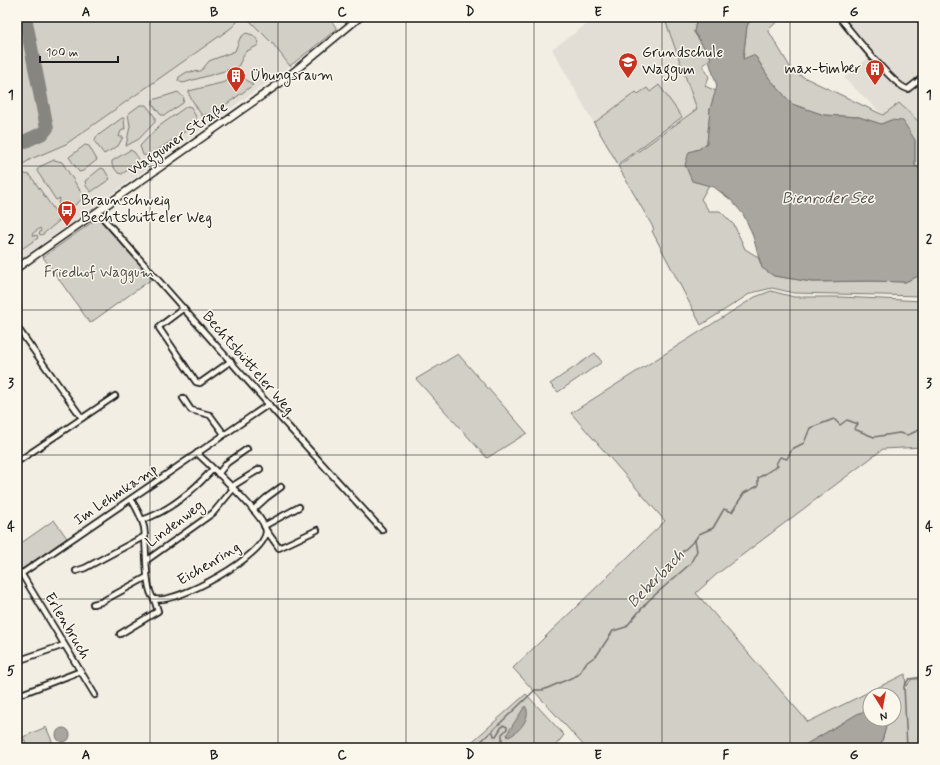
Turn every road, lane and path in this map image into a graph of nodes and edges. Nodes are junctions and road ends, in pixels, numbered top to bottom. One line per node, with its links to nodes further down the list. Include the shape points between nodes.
1 (360, 17): 4 (street, Waggumer Straße, via 280,83)
2 (840, 17): 3 (street, via 877,63 901,86 908,89)
3 (923, 78)
4 (99, 211): 5 (street, Waggumer Straße); 6 (street, Bechtsbütteler Weg)
5 (17, 268)
6 (184, 308): 8 (street, Bechtsbütteler Weg); 8 (street, via 159,328 196,382 200,383)
7 (17, 327): 12 (street)
8 (231, 361): 11 (street, Bechtsbütteler Weg)
9 (115, 396): 12 (street)
10 (183, 398): 13 (street, via 192,410 210,415)
11 (269, 404): 13 (street, Im Lehmkamp); 28 (street, Bechtsbütteler Weg)
12 (82, 418): 16 (street)
13 (224, 434): 15 (street, Im Lehmkamp)
14 (247, 450): 19 (street, via 227,463)
15 (197, 453): 17 (street); 22 (street, Im Lehmkamp)
16 (17, 462)
17 (213, 469): 19 (street); 25 (street, via 196,488 165,510)
18 (260, 469): 21 (street, Lindenweg)
19 (218, 474): 21 (street)
20 (281, 487): 24 (street)
21 (232, 488): 24 (street); 30 (street, Lindenweg, via 213,512)
22 (131, 499): 25 (street); 32 (street, Im Lehmkamp, via 24,572)
23 (299, 507): 26 (street)
24 (253, 510): 26 (street)
25 (142, 520): 29 (street)
26 (265, 528): 27 (street, via 278,548); 34 (street, Eichenring, via 264,538 255,549 219,575 178,597)
27 (317, 530)
28 (382, 530)
29 (145, 536): 30 (street); 31 (street)
30 (147, 560): 33 (street)
31 (76, 571)
32 (18, 573): 37 (street, Erlenbruch)
33 (147, 578): 34 (street, via 148,589); 35 (street)
34 (154, 599): 36 (street, via 158,611)
35 (93, 604)
36 (120, 634)
37 (64, 645): 38 (street); 39 (street, Erlenbruch)
38 (17, 661)
39 (80, 671): 40 (street); 41 (street, Erlenbruch)
40 (24, 693)
41 (95, 695)

